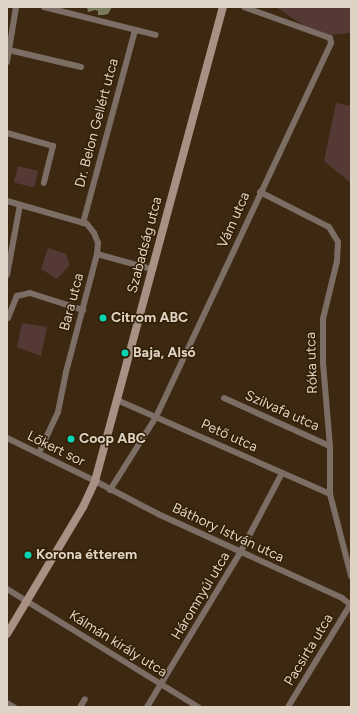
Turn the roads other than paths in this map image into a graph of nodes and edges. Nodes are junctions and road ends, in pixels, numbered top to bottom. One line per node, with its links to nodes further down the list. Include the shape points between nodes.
1 (16, 7): 7 (street)
2 (44, 7): 5 (street)
3 (222, 7): 17 (main road, Szabadság utca)
4 (244, 7): 12 (street, Vám utca, via 330,38 331,43)
5 (135, 30): 6 (street); 15 (street, Dr. Belon Gellért utca)
6 (156, 35)
7 (9, 50): 8 (street); 9 (street)
8 (7, 62)
9 (81, 67)
10 (7, 133): 11 (street, via 53,146)
11 (44, 183)
12 (260, 192): 23 (street, Vám utca, via 194,339); 25 (street, Róka utca, via 329,227 338,242 337,261 323,319 323,363)
13 (7, 201): 14 (street)
14 (20, 205): 15 (street); 18 (street)
15 (83, 223): 16 (street, Bara utca, via 94,232)
16 (98, 254): 17 (street); 19 (street, Bara utca)
17 (152, 269): 22 (main road, Szabadság utca)
18 (7, 275)
19 (83, 310): 20 (street, via 30,293 17,296); 26 (street, Bara utca, via 58,412)
20 (7, 317)
21 (224, 398): 25 (street, Szilvafa utca)
22 (118, 400): 23 (street, Pető utca); 28 (main road, Szabadság utca)
23 (156, 416): 27 (street, Pető utca); 29 (street, Vám utca)
24 (7, 438): 26 (street, Lőkert sor)
25 (330, 446): 30 (street, Róka utca)
26 (39, 453): 28 (street, Lőkert sor)
27 (282, 473): 30 (street, Pető utca); 31 (street, Háromnyúl utca)
28 (95, 481): 29 (street, Báthory István utca); 34 (main road, Szabadság utca, via 83,507)
29 (110, 490): 31 (street, Báthory István utca)
30 (330, 494): 32 (street, Róka utca)
31 (240, 553): 35 (street, Báthory István utca, via 342,598); 37 (street, Háromnyúl utca)
32 (351, 576)
33 (7, 589): 34 (street, Kálmán király utca)
34 (26, 602): 36 (main road, Szabadság utca); 37 (street, Kálmán király utca)
35 (350, 605): 44 (street, Pacsirta utca)
36 (7, 634)
37 (161, 684): 42 (street, Háromnyúl utca); 43 (street, Kálmán király utca)
38 (84, 699): 41 (street)
39 (7, 703): 40 (street)
40 (14, 707)
41 (80, 707)
42 (147, 707)
43 (198, 707)
44 (288, 707)

